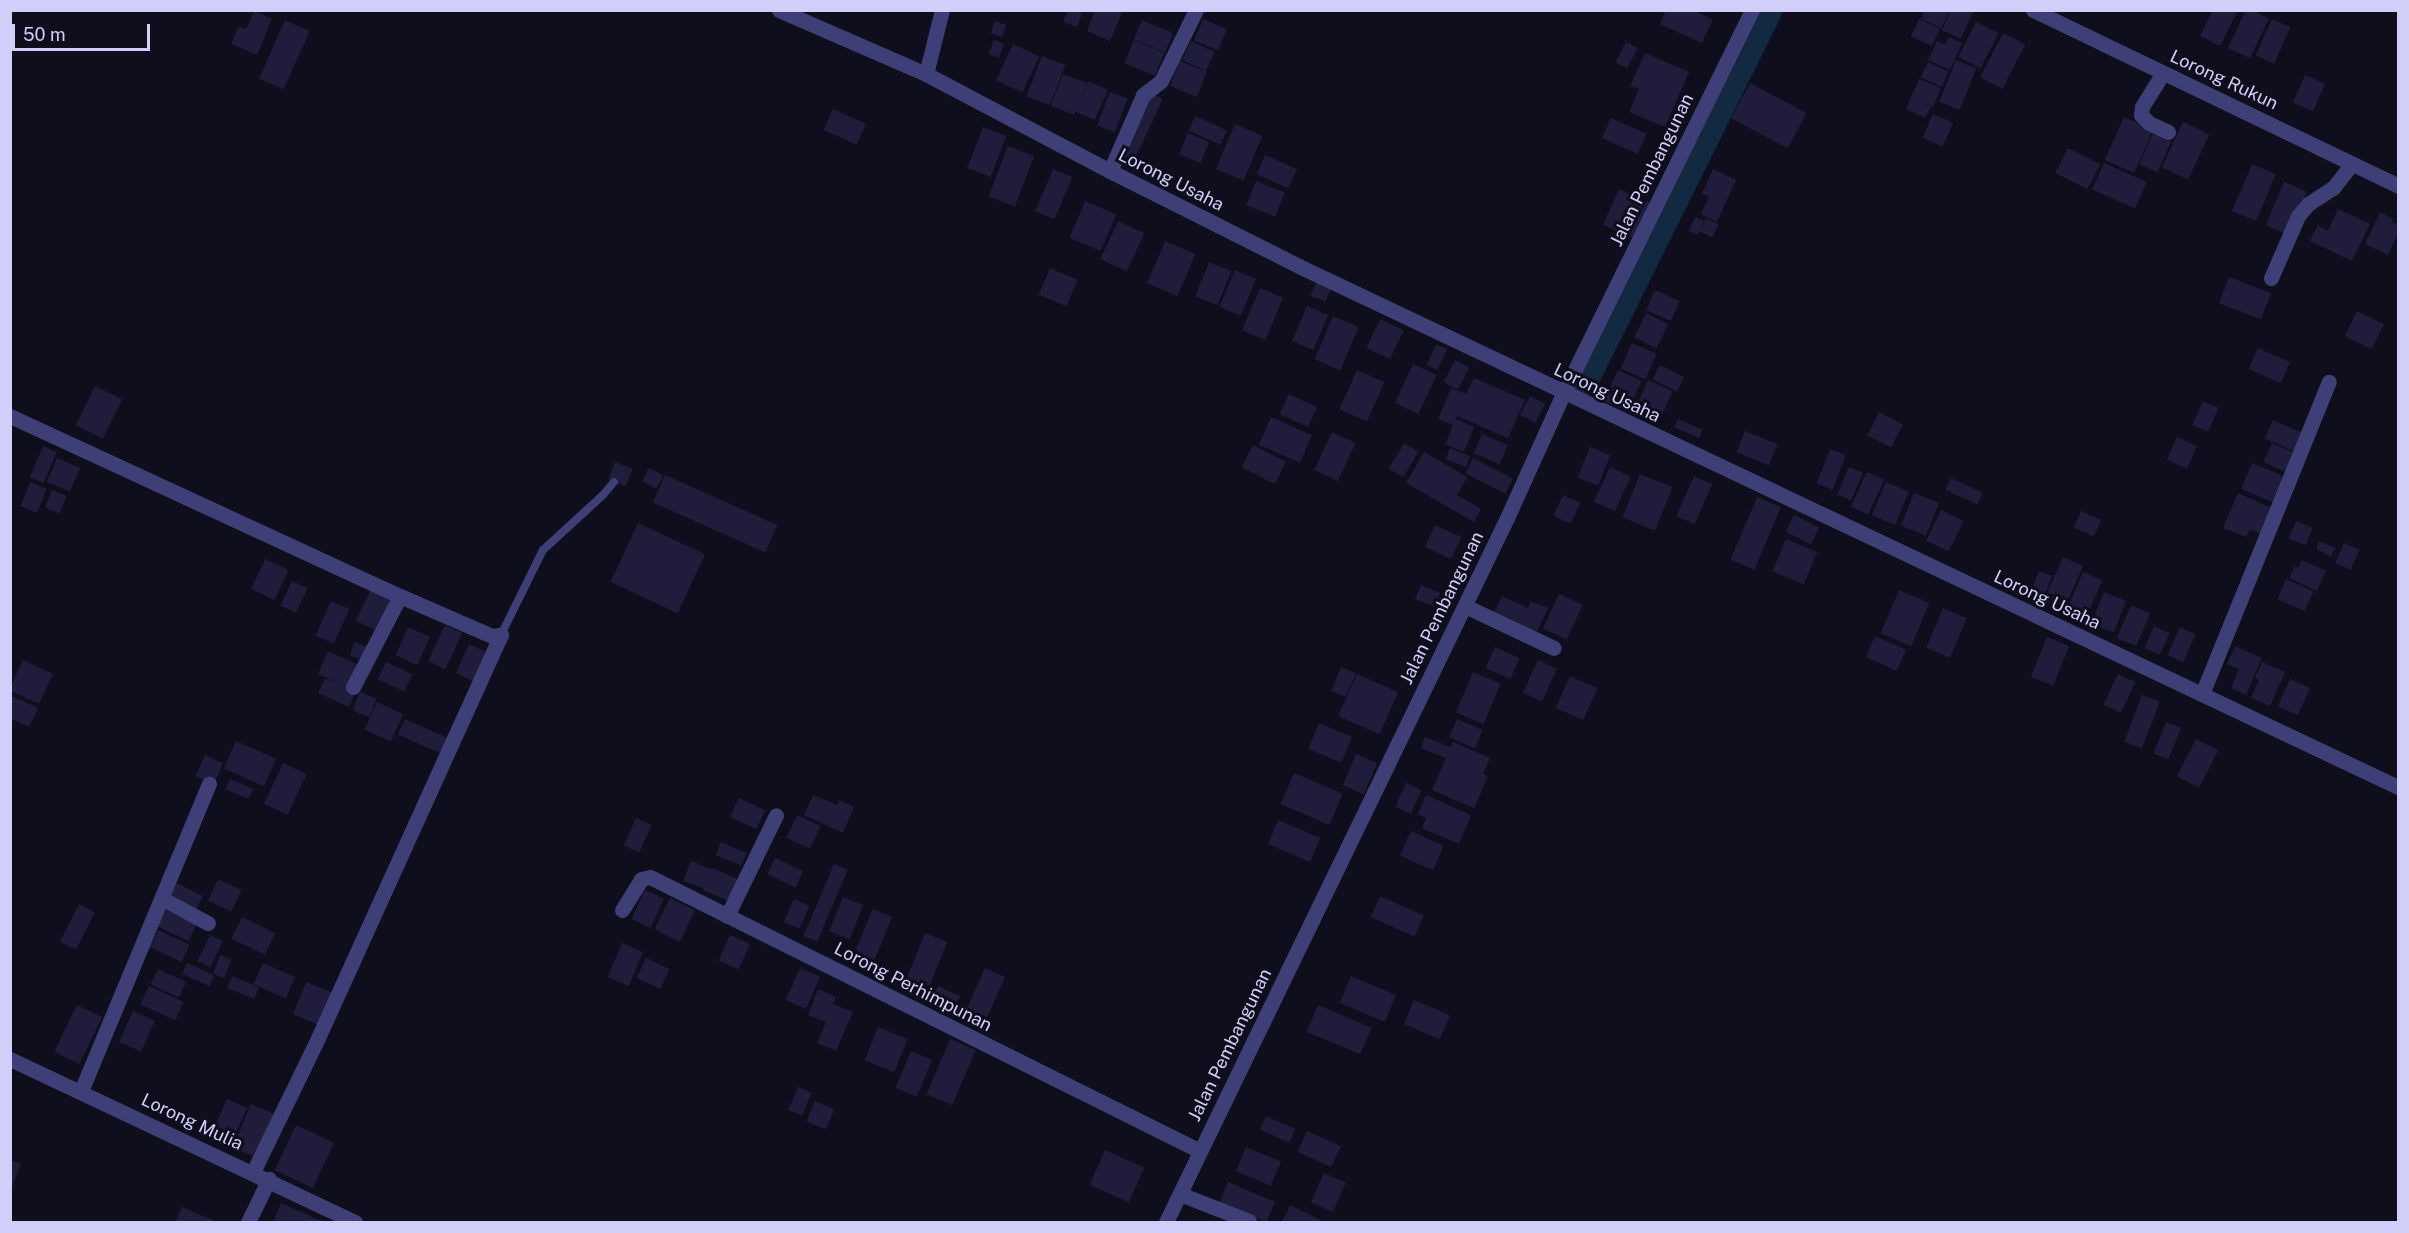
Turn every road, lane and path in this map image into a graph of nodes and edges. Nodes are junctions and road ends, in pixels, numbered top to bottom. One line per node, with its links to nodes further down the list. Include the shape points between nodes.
1 (779, 10): 6 (street, Lorong Usaha)
2 (942, 10): 6 (street)
3 (1196, 10): 10 (street, via 1161,81 1143,95)
4 (1752, 10): 14 (street, Jalan Pembangunan)
5 (2033, 10): 7 (street, Lorong Rukun)
6 (926, 74): 10 (street, Lorong Usaha)
7 (2163, 74): 8 (street, via 2141,115); 9 (street, Lorong Rukun)
8 (2168, 132)
9 (2352, 164): 11 (street, Lorong Rukun); 12 (street, via 2333,188 2308,204 2298,216)
10 (1110, 171): 14 (street, Lorong Usaha)
11 (2398, 186)
12 (2271, 278)
13 (2329, 382): 22 (street)
14 (1563, 394): 18 (street, Jalan Pembangunan); 22 (street, Lorong Usaha)
15 (10, 416): 17 (street)
16 (614, 482): 19 (lane, via 543,550)
17 (400, 596): 19 (street, via 492,636); 21 (street)
18 (1465, 606): 20 (street); 32 (street, Jalan Pembangunan)
19 (501, 635): 33 (street, via 328,1017)
20 (1554, 648)
21 (353, 687)
22 (2202, 694): 24 (street, Lorong Usaha)
23 (209, 784): 26 (street)
24 (2398, 787)
25 (776, 815): 28 (street)
26 (163, 899): 29 (street); 31 (street)
27 (622, 910): 28 (street, Lorong Perhimpunan, via 646,877)
28 (727, 916): 32 (street, Lorong Perhimpunan)
29 (208, 923)
30 (10, 1059): 31 (street, Lorong Mulia)
31 (81, 1091): 33 (street, Lorong Mulia)
32 (1200, 1151): 35 (street, Jalan Pembangunan)
33 (253, 1172): 34 (street, Lorong Mulia)
34 (268, 1179): 37 (street); 38 (street, Lorong Mulia)
35 (1180, 1194): 36 (street); 39 (street, Jalan Pembangunan)
36 (1249, 1221)
37 (248, 1222)
38 (356, 1222)
39 (1166, 1222)

